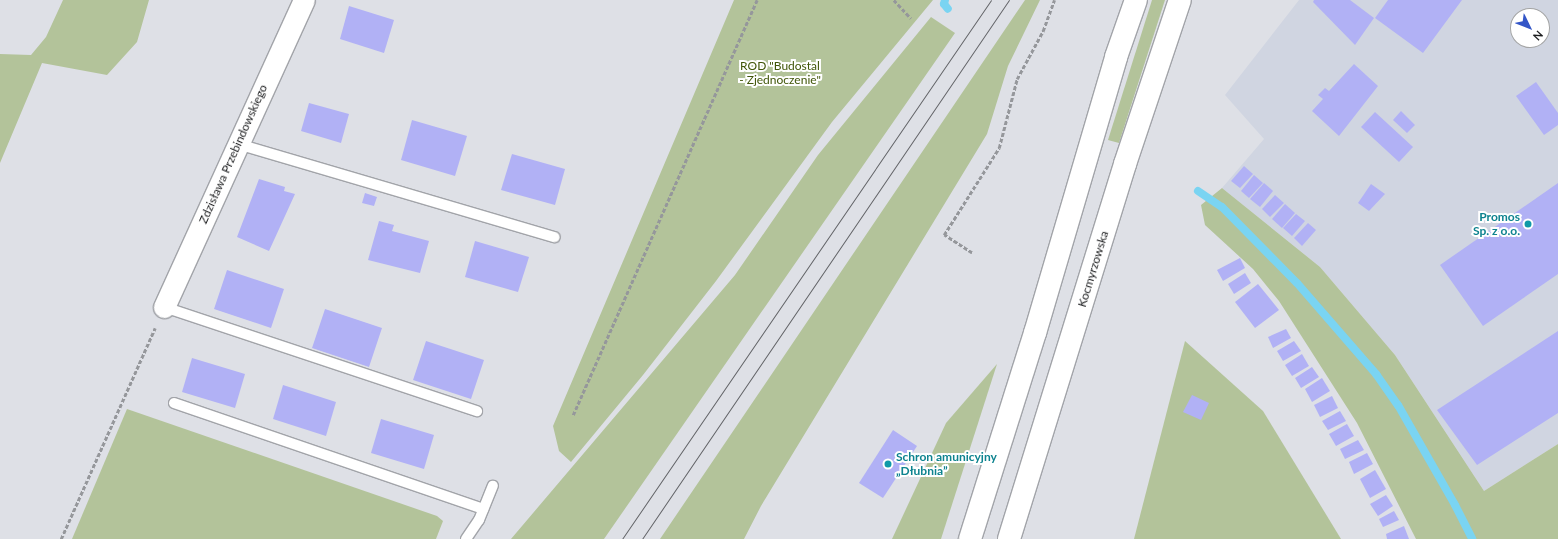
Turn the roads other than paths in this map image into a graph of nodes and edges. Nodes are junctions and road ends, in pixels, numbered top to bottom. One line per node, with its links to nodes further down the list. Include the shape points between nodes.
1 (304, 0): 4 (street, Zdzisława Przebindowskiego)
2 (1136, 0): 12 (main road, via 1116,56 1035,333)
3 (1180, 0): 13 (main road, Kocmyrzowska, via 1128,157)
4 (238, 144): 5 (lane); 6 (street, Zdzisława Przebindowskiego)
5 (555, 237)
6 (164, 307): 8 (lane)
7 (174, 403): 10 (lane)
8 (477, 411)
9 (493, 486): 10 (lane)
10 (483, 509): 11 (lane)
11 (466, 539)
12 (970, 539)
13 (1009, 539)

